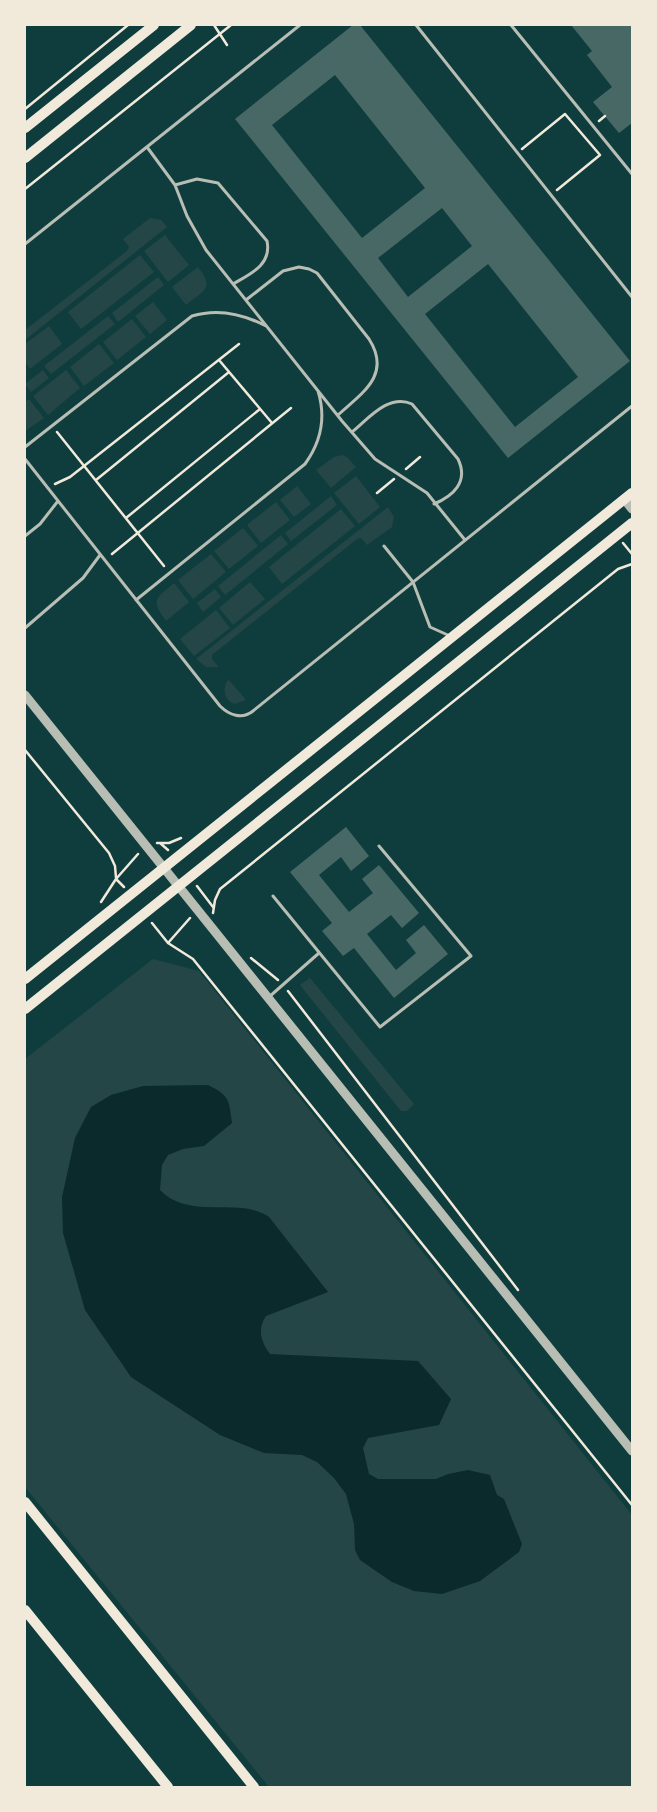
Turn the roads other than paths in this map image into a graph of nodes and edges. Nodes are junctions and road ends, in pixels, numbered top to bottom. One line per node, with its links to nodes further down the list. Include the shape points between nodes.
1 (154, 25): 6 (main road)
2 (191, 25): 8 (main road)
3 (300, 25): 7 (lane)
4 (416, 25): 13 (lane)
5 (511, 25): 9 (lane)
6 (25, 128)
7 (147, 147): 10 (lane); 11 (lane)
8 (25, 158)
9 (632, 174)
10 (175, 185): 12 (lane, via 195,234); 12 (lane, via 197,179 218,183 267,241 268,251 262,265)
11 (25, 244)
12 (233, 284): 14 (lane)
13 (632, 297)
14 (246, 300): 15 (lane); 18 (lane, via 283,271 299,267 317,273 369,339 378,359 371,384)
15 (269, 327): 16 (lane); 20 (lane, via 234,314 203,312 192,316)
16 (317, 387): 18 (lane); 32 (lane, via 322,426 305,464)
17 (632, 406): 28 (lane)
18 (338, 415): 19 (lane)
19 (352, 432): 24 (lane, via 375,459 427,493); 24 (lane, via 388,404 402,401 412,404 461,466 458,489 447,499)
20 (25, 447)
21 (25, 460): 23 (lane)
22 (628, 496): 25 (street); 34 (main road)
23 (58, 501): 27 (lane, via 40,524); 30 (lane)
24 (434, 504): 28 (lane)
25 (632, 509)
26 (632, 523): 38 (main road)
27 (25, 536)
28 (465, 540): 31 (lane)
29 (384, 546): 31 (lane)
30 (100, 555): 32 (lane); 33 (lane, via 83,578)
31 (413, 582): 32 (lane, via 250,714 240,716 228,713 220,706); 34 (lane, via 430,627)
32 (136, 600)
33 (25, 628)
34 (452, 636): 37 (main road)
35 (25, 695): 37 (street)
36 (379, 846): 40 (lane, via 471,956 380,1027)
37 (165, 867): 38 (street); 41 (main road)
38 (179, 886): 42 (street); 43 (main road)
39 (273, 896): 40 (lane)
40 (319, 953): 42 (lane)
41 (25, 979)
42 (268, 997): 44 (street)
43 (25, 1010)
44 (632, 1451)
45 (25, 1502): 48 (main road)
46 (25, 1610): 47 (main road)
47 (168, 1787)
48 (254, 1787)

